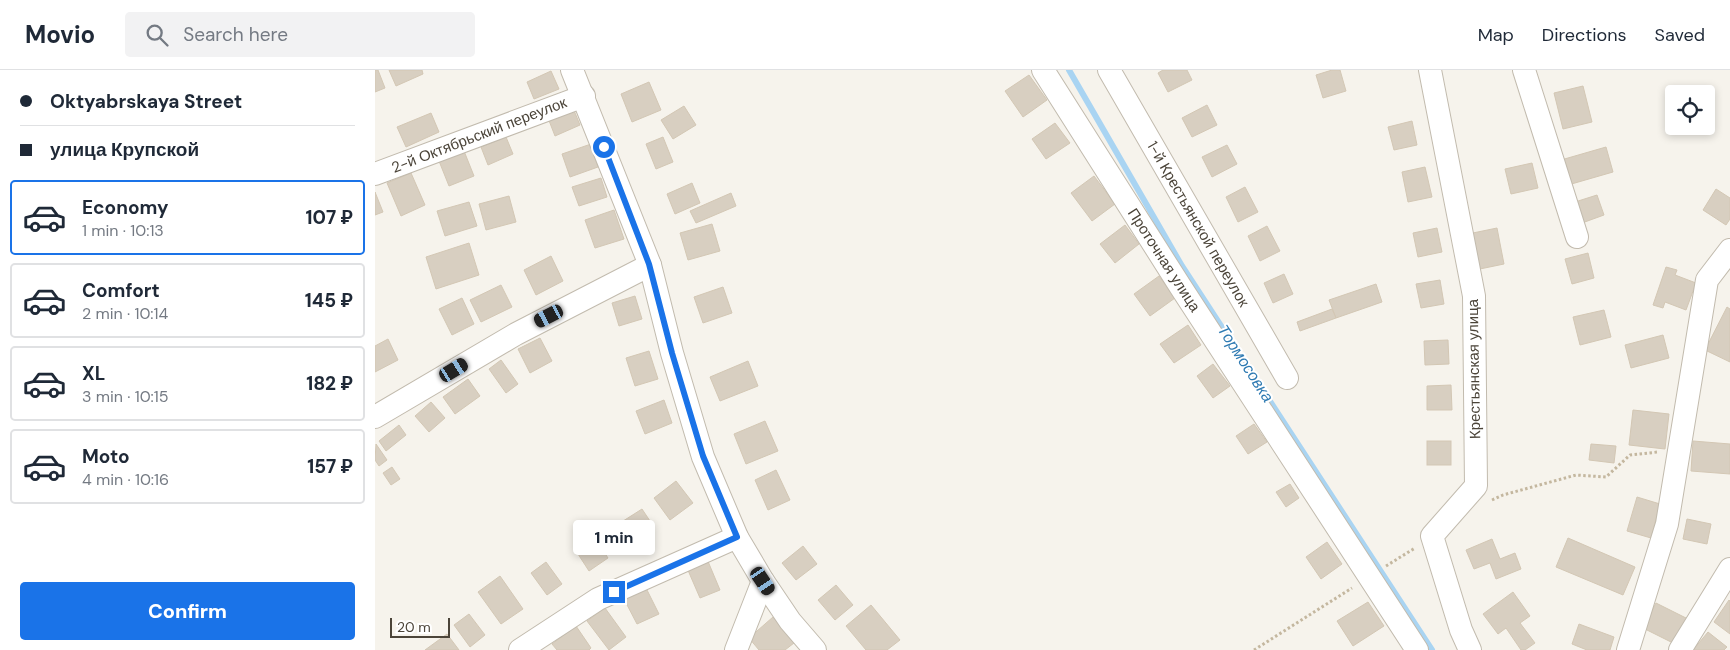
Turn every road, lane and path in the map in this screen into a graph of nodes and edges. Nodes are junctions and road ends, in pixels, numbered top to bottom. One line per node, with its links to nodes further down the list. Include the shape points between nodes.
1 (572, 70): 6 (street)
2 (1043, 70): 18 (street, Проточная улица)
3 (1109, 70): 11 (street, 1-й Крестьянской переулок)
4 (1430, 70): 15 (street, Крестьянская улица, via 1474,296 1476,486)
5 (1524, 70): 8 (street)
6 (584, 96): 7 (street, 2-й Октябрьский переулок); 10 (street)
7 (375, 174)
8 (1577, 237)
9 (1730, 250): 13 (street, via 1707,280)
10 (649, 264): 12 (street, via 516,334); 16 (street, via 703,456)
11 (1287, 378)
12 (375, 416)
13 (1679, 450): 14 (path, via 1630,455 1606,477 1576,475); 26 (street, via 1667,524)
14 (1487, 502)
15 (1432, 536): 18 (path); 25 (street)
16 (737, 537): 19 (street); 20 (street, via 598,599)
17 (1730, 569): 27 (street)
18 (1369, 577): 23 (path); 24 (street, Проточная улица)
19 (763, 581): 21 (street); 22 (street, via 790,621)
20 (520, 650)
21 (736, 650)
22 (815, 650)
23 (1254, 650)
24 (1417, 650)
25 (1470, 650)
26 (1629, 650)
27 (1681, 650)

